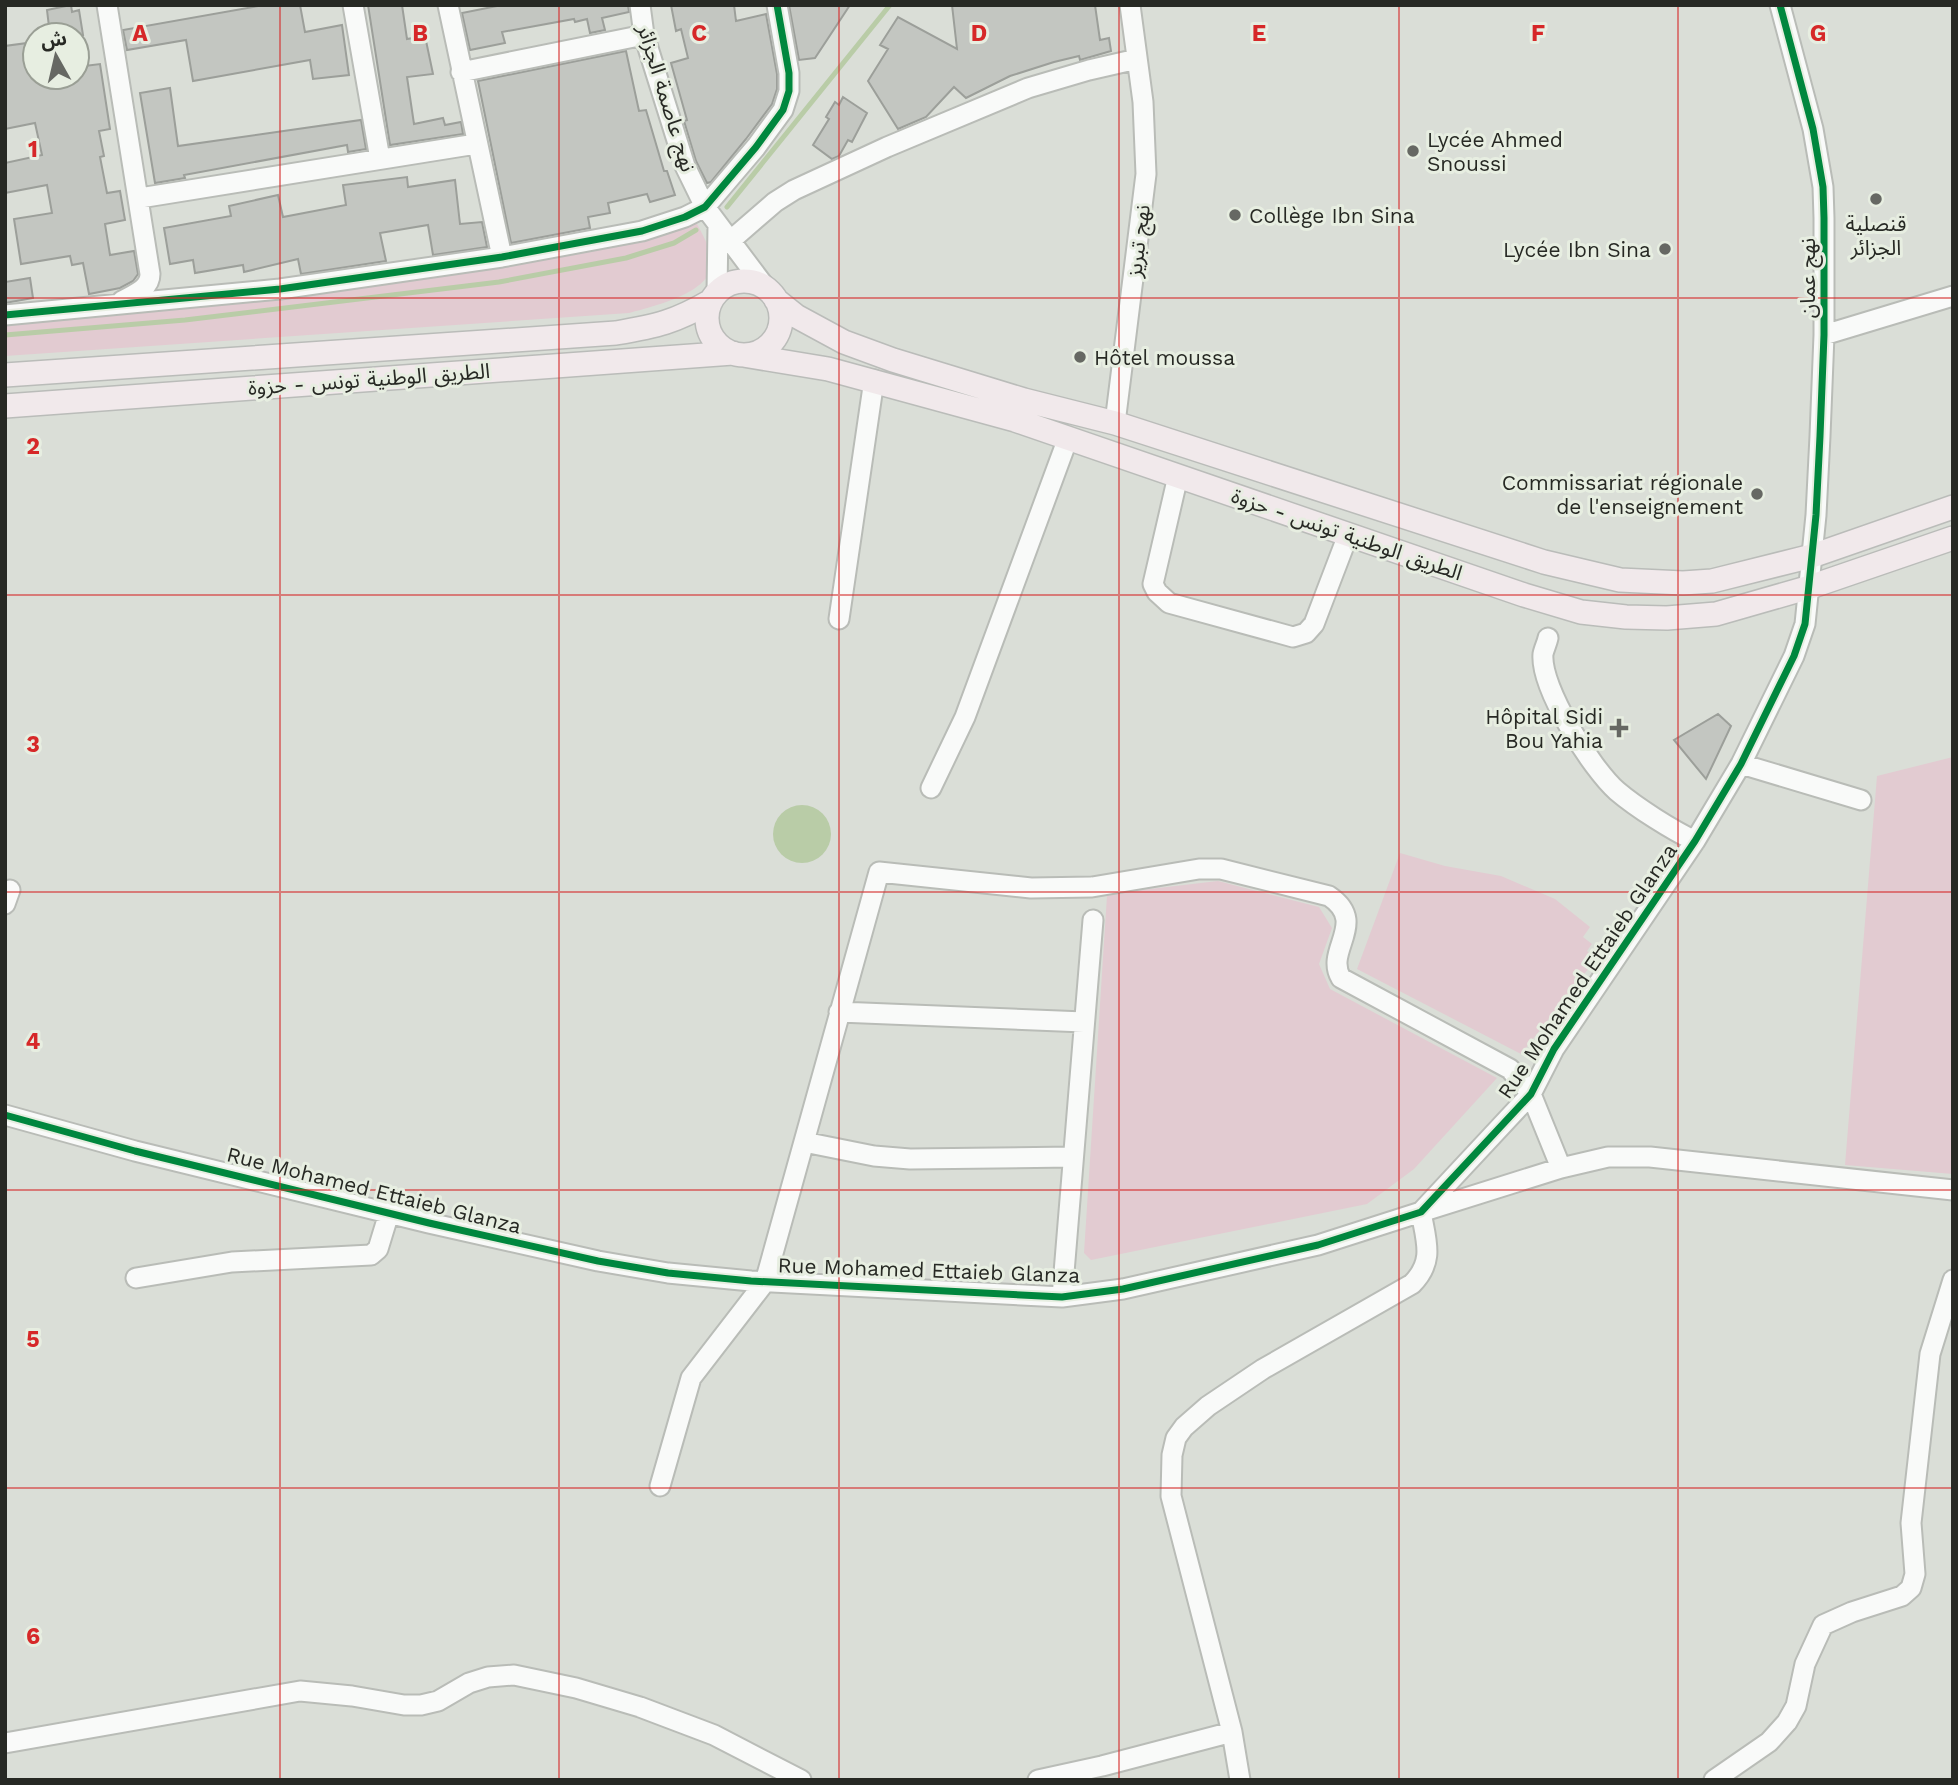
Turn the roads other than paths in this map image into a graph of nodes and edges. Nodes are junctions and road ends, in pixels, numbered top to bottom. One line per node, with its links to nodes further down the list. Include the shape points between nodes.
1 (107, 5): 13 (street)
2 (352, 5): 12 (street)
3 (447, 5): 10 (street)
4 (640, 5): 8 (street, نهج عاصمة الجزائر)
5 (777, 5): 14 (street, via 789,73 787,100 757,147)
6 (1130, 5): 9 (street, نهج تبريز)
7 (1780, 5): 22 (street, نهج عمان, via 1821,173)
8 (644, 35): 10 (street); 14 (street, نهج عاصمة الجزائر, via 685,166)
9 (1137, 59): 15 (street, via 1027,88 794,190); 30 (street, نهج تبريز, via 1146,174)
10 (461, 72): 11 (street)
11 (476, 144): 12 (street); 16 (street)
12 (380, 159): 13 (street)
13 (140, 198): 20 (street, via 150,278 145,287)
14 (705, 207): 15 (street, نهج عاصمة الجزائر); 16 (street, via 642,231)
15 (724, 233): 17 (street, نهج عاصمة الجزائر); 19 (street)
16 (502, 257): 20 (street, via 280,289)
17 (771, 294): 19 (main road, via 745,281 725,286); 24 (main road, via 781,321 773,342 754,354); 29 (main road, الطريق الوطنية تونس - حزوة, via 796,316 844,342)
18 (1953, 296): 22 (street)
19 (714, 297): 23 (main road, الطريق الوطنية تونس - حزوة, via 663,325 616,333); 24 (main road, via 707,313 713,338)
20 (115, 305): 21 (street)
21 (5, 315)
22 (1824, 335): 36 (street, نهج عمان)
23 (414, 346): 25 (main road, الطريق الوطنية تونس - حزوة); 26 (main road)
24 (738, 354): 26 (main road, الطريق الوطنية تونس - حزوة); 27 (main road, الطريق الوطنية تونس - حزوة)
25 (5, 375)
26 (418, 375): 28 (main road, الطريق الوطنية تونس - حزوة)
27 (874, 380): 29 (main road, الطريق الوطنية تونس - حزوة); 38 (street)
28 (5, 406)
29 (1020, 410): 30 (main road, الطريق الوطنية تونس - حزوة); 31 (main road, الطريق الوطنية تونس - حزوة)
30 (1115, 423): 36 (main road, الطريق الوطنية تونس - حزوة, via 1591,575 1657,583 1712,581)
31 (1068, 439): 32 (main road, الطريق الوطنية تونس - حزوة); 41 (street, via 965,717)
32 (1178, 476): 34 (main road, الطريق الوطنية تونس - حزوة); 34 (street, via 1153,583 1168,603 1293,637 1306,633 1314,624)
33 (1953, 507): 36 (main road, الطريق الوطنية تونس - حزوة)
34 (1348, 535): 37 (main road, الطريق الوطنية تونس - حزوة, via 1581,612 1667,618 1716,614)
35 (1953, 538): 37 (main road, الطريق الوطنية تونس - حزوة)
36 (1812, 556): 37 (street, Rue Mohamed Ettaieb Glanza)
37 (1810, 587): 40 (street, Rue Mohamed Ettaieb Glanza, via 1794,656)
38 (839, 619)
39 (1548, 638): 43 (street, via 1543,654 1545,672 1566,722 1588,757 1617,790)
40 (1741, 764): 42 (street); 43 (street, Rue Mohamed Ettaieb Glanza)
41 (931, 788)
42 (1861, 800)
43 (1695, 841): 47 (street, Rue Mohamed Ettaieb Glanza, via 1554,1049)
44 (1093, 920): 46 (street)
45 (839, 1013): 46 (street); 47 (street, via 879,872 1031,888 1092,887 1221,869 1329,895 1346,919 1337,963 1341,978 1510,1069); 49 (street)
46 (1084, 1022): 50 (street)
47 (1531, 1094): 51 (street); 53 (street, Rue Mohamed Ettaieb Glanza)
48 (5, 1115): 54 (street, Rue Mohamed Ettaieb Glanza)
49 (804, 1142): 50 (street, via 910,1159); 57 (street)
50 (1073, 1157): 58 (street)
51 (1561, 1168): 52 (street, via 1608,1157 1650,1157); 53 (street)
52 (1953, 1190)
53 (1421, 1212): 58 (street, Rue Mohamed Ettaieb Glanza, via 1318,1245 1123,1289); 60 (street, via 1426,1263 1412,1284 1263,1370 1209,1406 1176,1438 1171,1496)
54 (389, 1213): 55 (street, via 378,1249 371,1255 232,1262); 57 (street, Rue Mohamed Ettaieb Glanza, via 597,1261)
55 (136, 1278)
56 (1953, 1280): 65 (street, via 1930,1354 1911,1523 1911,1588 1902,1596 1824,1625 1805,1664 1796,1706 1787,1722 1769,1742)
57 (765, 1282): 58 (street, Rue Mohamed Ettaieb Glanza); 59 (street, via 691,1378)
58 (1062, 1297)
59 (660, 1486)
60 (1232, 1732): 63 (street); 64 (street)
61 (5, 1743): 62 (street, via 300,1691 421,1705 469,1683 514,1675 640,1707 714,1735)
62 (801, 1780)
63 (1038, 1780)
64 (1240, 1780)
65 (1714, 1780)

